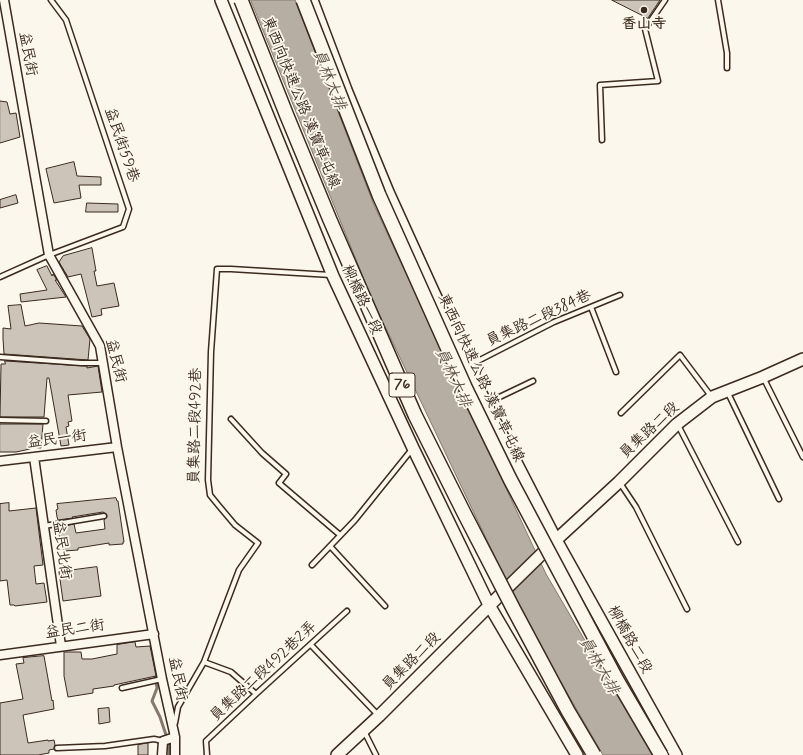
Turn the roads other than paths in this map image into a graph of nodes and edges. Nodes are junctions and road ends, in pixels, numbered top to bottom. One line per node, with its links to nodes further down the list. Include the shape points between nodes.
1 (4, 0): 11 (street, 益民街)
2 (51, 0): 11 (lane, 益民街59巷, via 66,20 130,209 123,227)
3 (221, 0): 12 (main road, 柳橋路一段)
4 (241, 0): 68 (highway, 東西向快速公路 漢寶草屯線 / 76, bridge, via 324,207 416,415 514,610)
5 (303, 0): 69 (highway, 東西向快速公路 漢寶草屯線, bridge, via 380,195 464,387 617,680)
6 (312, 0): 19 (main road, via 388,192)
7 (665, 0): 10 (lane, via 645,29 658,81 600,85)
8 (718, 0): 9 (lane)
9 (727, 68)
10 (602, 140)
11 (49, 255): 13 (lane, 益民街59巷); 18 (street, 益民街, via 100,346)
12 (333, 276): 32 (main road, 柳橋路一段); 53 (lane, 員集路二段492巷, via 217,269 211,352 208,480 210,495 235,525 258,543 239,570)
13 (0, 277)
14 (620, 295): 15 (lane, 員集路二段384巷)
15 (591, 307): 19 (lane, 員集路二段384巷, via 554,322); 20 (lane)
16 (0, 357): 18 (lane)
17 (803, 359): 21 (main road, 員集路二段)
18 (103, 363): 31 (street, 益民街)
19 (468, 366): 25 (main road)
20 (616, 372)
21 (763, 377): 23 (main road, 員集路二段); 34 (lane)
22 (533, 381): 25 (lane)
23 (727, 391): 24 (main road, 員集路二段); 37 (lane)
24 (712, 398): 26 (lane, via 680,355); 30 (main road, 員集路二段)
25 (486, 404): 41 (main road)
26 (621, 413)
27 (231, 419): 40 (lane, via 262,453 286,474 279,483)
28 (0, 420): 29 (lane)
29 (46, 421)
30 (677, 424): 36 (main road, 員集路二段); 42 (lane)
31 (117, 447): 33 (street, 益民一街); 49 (street, 益民街)
32 (413, 448): 40 (lane); 45 (main road, 柳橋路一段)
33 (34, 457): 35 (street, 益民一街); 39 (street, 益民北街)
34 (803, 457)
35 (0, 461)
36 (619, 482): 41 (main road, 員集路二段); 47 (lane, via 636,507)
37 (779, 499)
38 (104, 516): 39 (lane)
39 (44, 526): 51 (street, 益民北街)
40 (340, 536): 43 (lane)
41 (556, 540): 45 (main road, 員集路二段); 70 (main road, 柳橋路二段)
42 (738, 542)
43 (330, 546): 44 (lane); 46 (lane)
44 (312, 565)
45 (489, 605): 57 (main road, 員集路二段); 67 (main road)
46 (385, 606)
47 (687, 610)
48 (347, 611): 50 (lane, 員集路二段492巷2弄)
49 (154, 634): 51 (street, 益民二街); 54 (street, 益民街)
50 (311, 644): 56 (lane, 員集路二段492巷2弄); 57 (lane)
51 (61, 646): 52 (street, 益民二街)
52 (0, 655)
53 (204, 662): 56 (lane, via 231,672); 59 (lane, 員集路二段492巷, via 178,707)
54 (162, 679): 55 (lane); 59 (street, 益民街)
55 (122, 688)
56 (256, 694): 64 (lane, 員集路二段492巷2弄, via 206,742)
57 (379, 716): 58 (main road, 員集路二段)
58 (364, 731): 65 (main road, 員集路二段); 66 (lane)
59 (175, 737): 60 (street); 63 (street, 員集路二段492巷)
60 (163, 741): 61 (lane, via 154,739 105,746); 62 (street)
61 (57, 748)
62 (162, 755)
63 (175, 755)
64 (207, 755)
65 (337, 755)
66 (376, 755)
67 (577, 755)
68 (594, 755)
69 (661, 755)
70 (676, 755)

